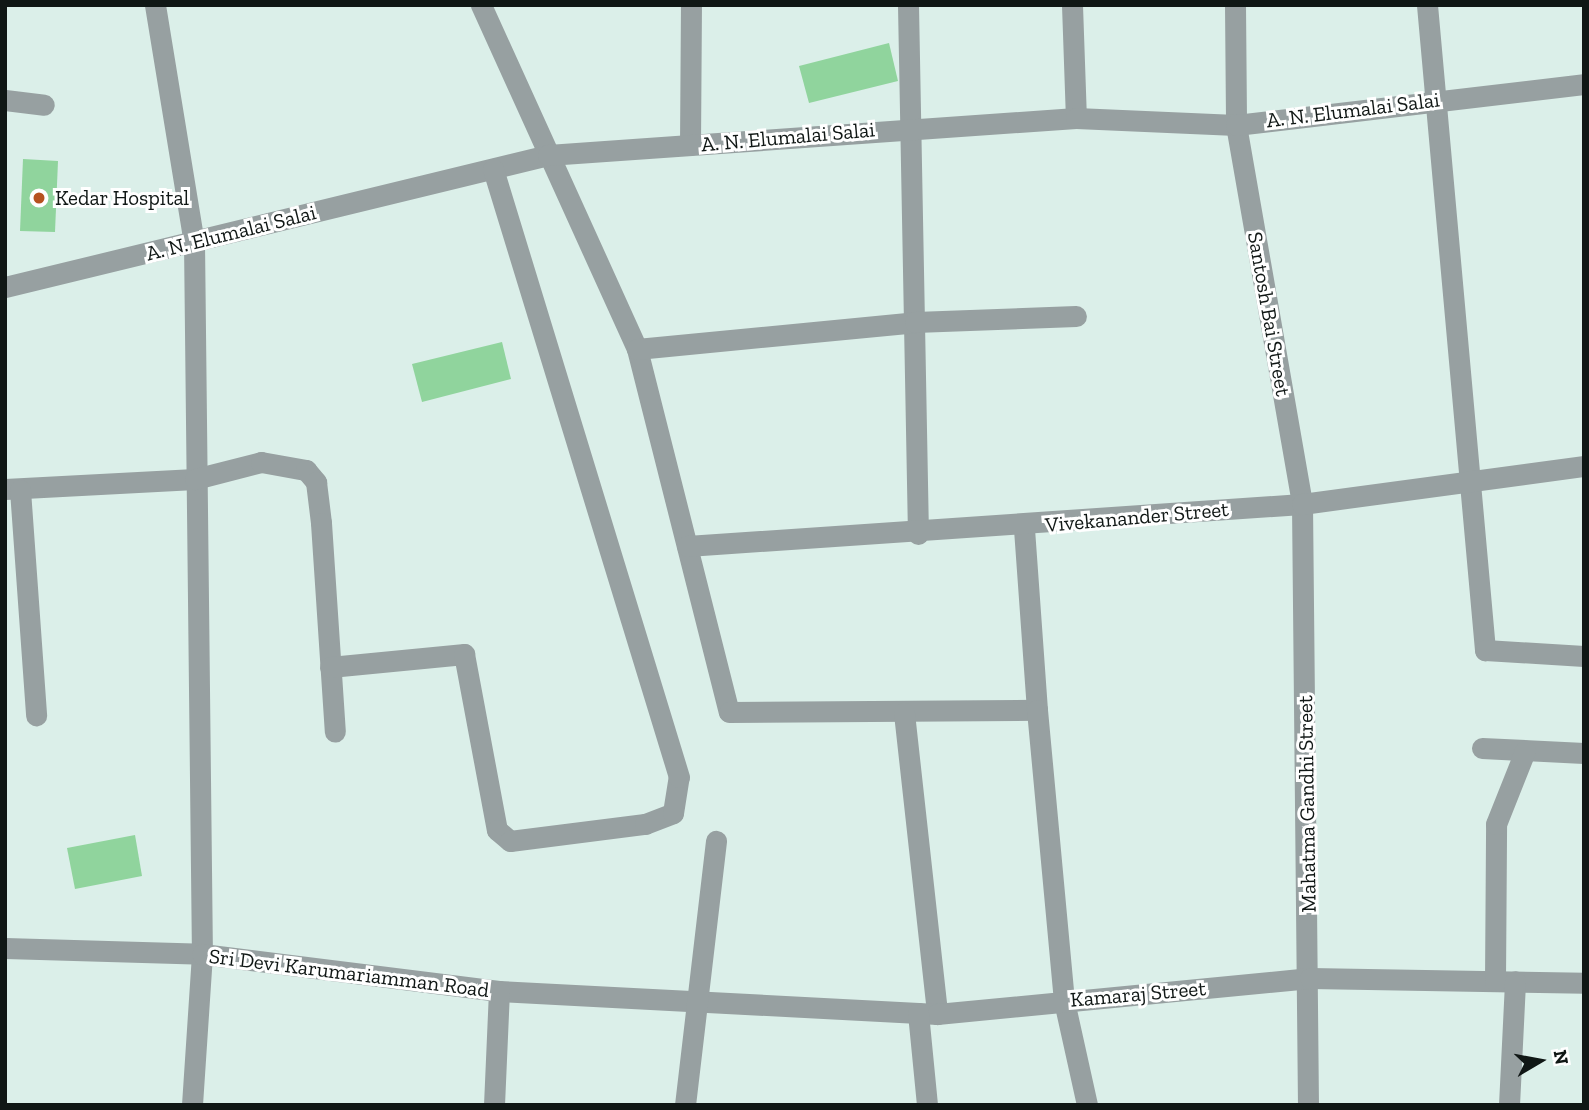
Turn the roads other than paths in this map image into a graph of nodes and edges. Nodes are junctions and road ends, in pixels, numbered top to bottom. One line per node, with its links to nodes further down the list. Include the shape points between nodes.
1 (155, 5): 18 (street)
2 (481, 5): 16 (street)
3 (691, 5): 15 (street)
4 (908, 5): 14 (street)
5 (1072, 5): 12 (street)
6 (1235, 5): 13 (street, Santosh Bai Street)
7 (1427, 5): 9 (street)
8 (1584, 84): 9 (street, A. N. Elumalai Salai)
9 (1436, 99): 13 (street, A. N. Elumalai Salai); 25 (street)
10 (5, 100): 11 (street)
11 (44, 105)
12 (1076, 118): 13 (street, A. N. Elumalai Salai); 14 (street, A. N. Elumalai Salai)
13 (1236, 125): 27 (street, Santosh Bai Street)
14 (911, 127): 15 (street, A. N. Elumalai Salai); 21 (street)
15 (690, 145): 16 (street, A. N. Elumalai Salai)
16 (548, 155): 17 (street, A. N. Elumalai Salai); 22 (street)
17 (493, 169): 18 (street, A. N. Elumalai Salai); 32 (street, via 679,777 673,813 645,824 510,841 497,830 464,654)
18 (194, 242): 19 (street, A. N. Elumalai Salai); 24 (street)
19 (5, 287)
20 (1076, 316): 21 (street)
21 (915, 322): 22 (street); 29 (street)
22 (637, 349): 30 (street)
23 (1584, 466): 25 (street, Vivekanander Street)
24 (195, 478): 26 (street); 32 (street, via 261,463 306,470 316,482); 42 (street)
25 (1467, 480): 27 (street, Vivekanander Street); 31 (street, via 1485,650)
26 (13, 489): 35 (street)
27 (1302, 504): 28 (street, Vivekanander Street); 43 (street, Mahatma Gandhi Street)
28 (1024, 527): 29 (street, Vivekanander Street); 33 (street)
29 (918, 534): 30 (street, Vivekanander Street)
30 (687, 546): 34 (street, via 729,712)
31 (1584, 656)
32 (330, 667): 36 (street)
33 (1037, 710): 34 (street); 48 (street)
34 (904, 713): 49 (street)
35 (36, 715)
36 (335, 732)
37 (1482, 748): 38 (street)
38 (1525, 751): 39 (street); 44 (street, via 1496,824)
39 (1584, 753)
40 (716, 841): 47 (street)
41 (5, 948): 42 (street, Sri Devi Karumariamman Road)
42 (202, 954): 46 (street, Sri Devi Karumariamman Road); 50 (street)
43 (1310, 978): 44 (street, Kamaraj Street); 48 (street, Kamaraj Street); 55 (street, Mahatma Gandhi Street)
44 (1505, 981): 45 (street, Kamaraj Street); 56 (street)
45 (1584, 983)
46 (499, 991): 47 (street, Sri Devi Karumariamman Road); 51 (street)
47 (692, 1002): 49 (street, Kamaraj Street); 52 (street)
48 (1064, 1002): 49 (street, Kamaraj Street); 54 (street)
49 (928, 1014): 53 (street)
50 (192, 1105)
51 (494, 1105)
52 (685, 1105)
53 (927, 1105)
54 (1087, 1105)
55 (1308, 1105)
56 (1509, 1105)

